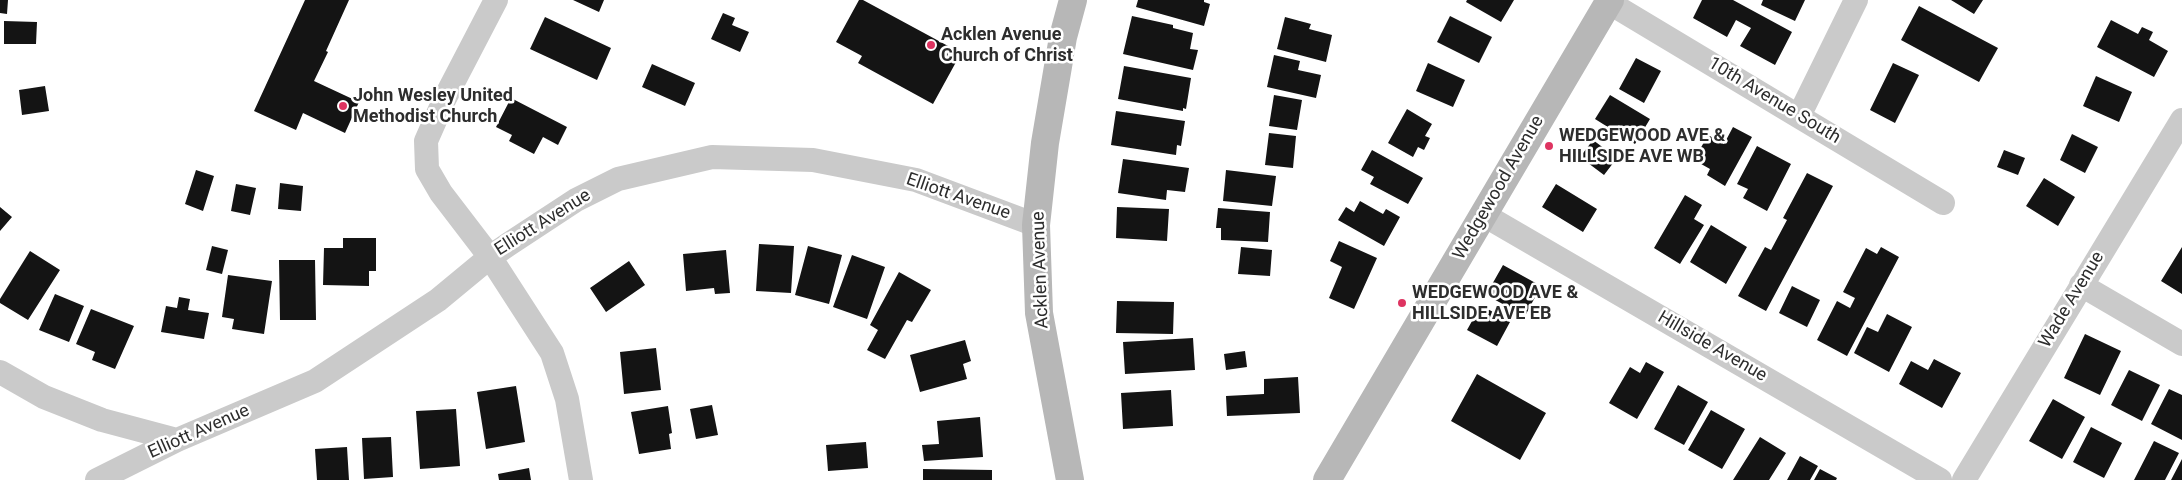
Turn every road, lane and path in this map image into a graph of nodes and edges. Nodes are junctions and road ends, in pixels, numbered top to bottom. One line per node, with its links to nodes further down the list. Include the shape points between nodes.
1 (496, 0): 10 (street, via 444,98 426,141 427,169 441,193)
2 (1072, 0): 9 (main road, Acklen Avenue, via 1044,143)
3 (1856, 0): 5 (street)
4 (1607, 1): 5 (street, 10th Avenue South); 8 (main road, Wedgewood Avenue)
5 (1799, 116): 7 (street, 10th Avenue South)
6 (2182, 120): 11 (street, Wade Avenue)
7 (1943, 203)
8 (1484, 215): 18 (main road, Wedgewood Avenue); 19 (street, Hillside Avenue)
9 (1036, 225): 10 (street, Elliott Avenue, via 916,180 812,160 712,157 618,179 576,200); 17 (main road, Acklen Avenue, via 1039,313)
10 (490, 257): 14 (street, Elliott Avenue, via 438,300 314,381); 16 (street, via 552,354 567,399)
11 (2081, 285): 12 (street); 20 (street, Wade Avenue)
12 (2182, 344)
13 (0, 372): 14 (street, via 44,397 102,420)
14 (178, 440): 15 (street, Elliott Avenue)
15 (97, 480)
16 (581, 480)
17 (1070, 480)
18 (1327, 480)
19 (1940, 480)
20 (1964, 480)

